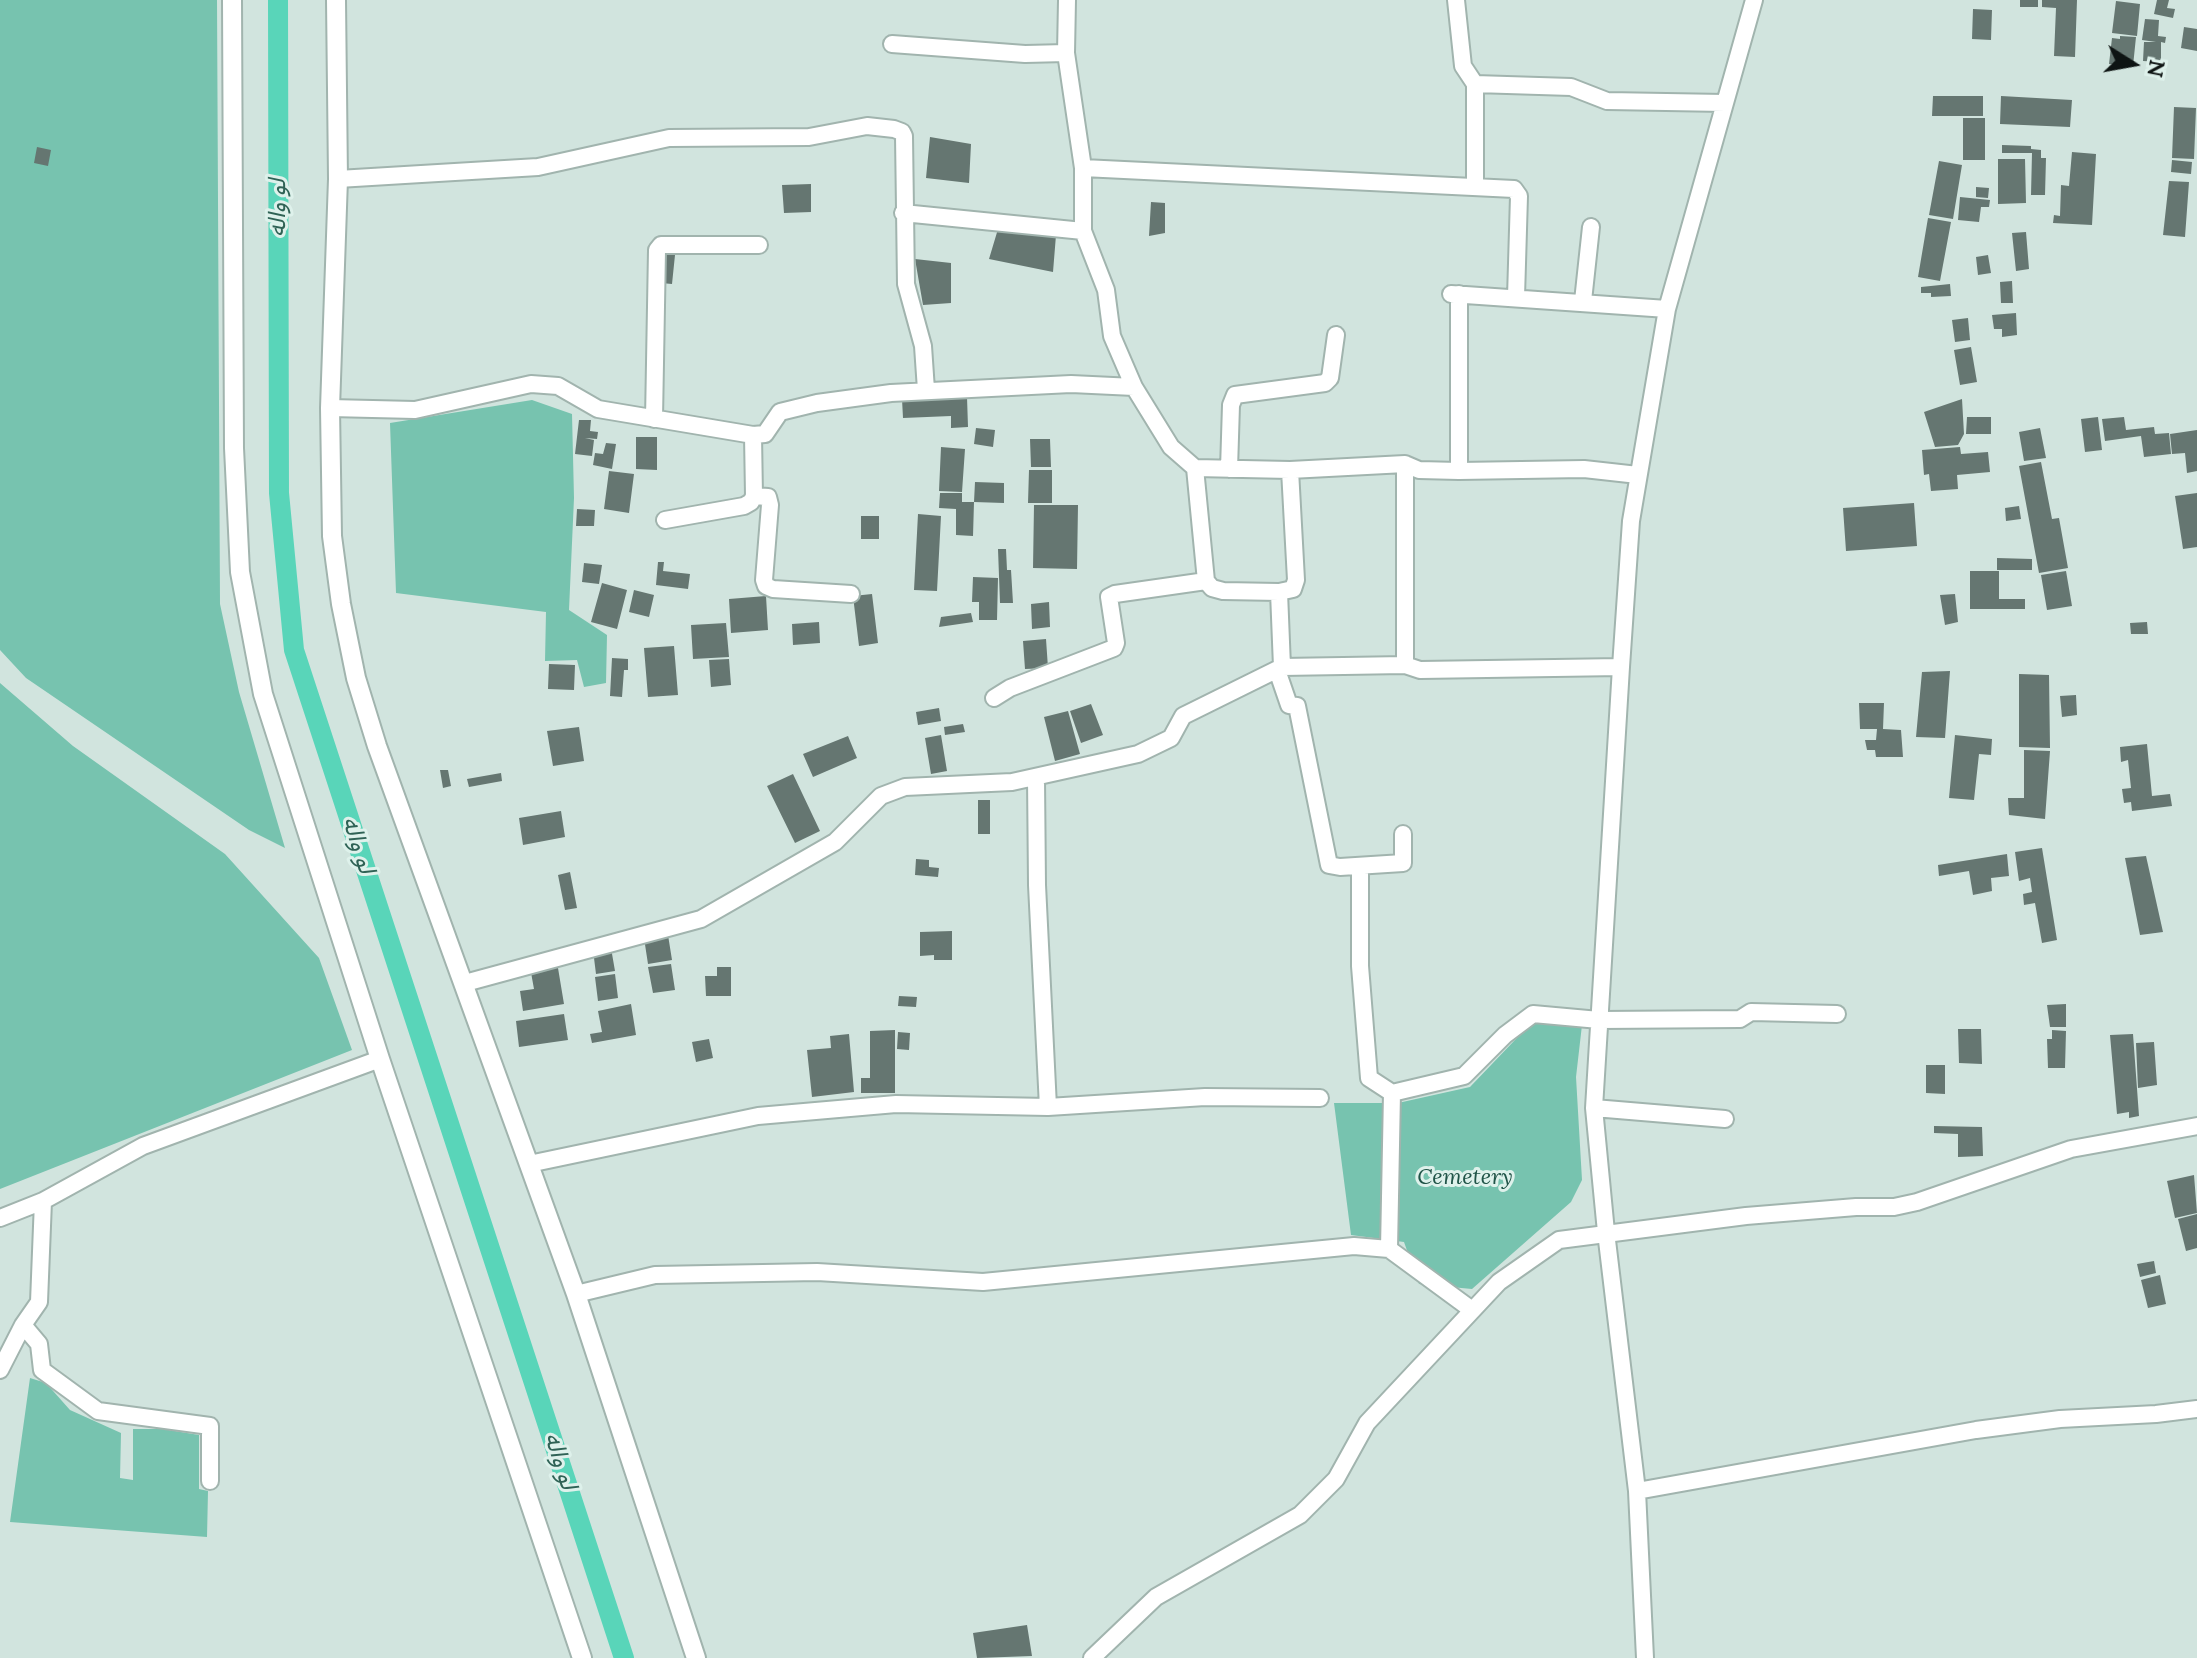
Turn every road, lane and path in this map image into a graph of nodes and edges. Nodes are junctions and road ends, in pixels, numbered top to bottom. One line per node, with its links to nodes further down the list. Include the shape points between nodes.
1 (232, 0): 47 (street, via 234,448 240,572 263,694)
2 (336, 0): 11 (street)
3 (1067, 0): 7 (street)
4 (1456, 0): 8 (street, via 1463,66)
5 (1754, 0): 9 (street)
6 (892, 44): 7 (street)
7 (1066, 53): 10 (street)
8 (1475, 84): 9 (street, via 1571,87 1607,101); 12 (street)
9 (1725, 103): 19 (street)
10 (1083, 168): 12 (street); 15 (street)
11 (338, 179): 13 (street, via 538,167 669,138 809,137 867,126 902,132); 23 (street)
12 (1475, 187): 17 (street, via 1514,189 1519,196)
13 (903, 213): 15 (street); 22 (street, via 906,284 923,346)
14 (1591, 227): 18 (street)
15 (1083, 231): 21 (street, via 1106,290 1112,336)
16 (759, 245): 24 (street, via 661,245 657,250)
17 (1516, 297): 18 (street); 30 (street, via 1455,294)
18 (1583, 301): 19 (street)
19 (1667, 309): 31 (street)
20 (1336, 335): 28 (street, via 1325,383 1235,395)
21 (1134, 387): 22 (street); 27 (street, via 1171,447)
22 (926, 390): 25 (street, via 780,412 765,434)
23 (330, 408): 24 (street, via 415,410 531,384 558,386 598,409); 44 (street, via 332,536 356,678)
24 (654, 419): 25 (street)
25 (753, 435): 32 (street)
26 (1405, 464): 29 (street); 30 (street, via 1419,470); 37 (street)
27 (1195, 468): 28 (street); 34 (street)
28 (1229, 469): 29 (street)
29 (1290, 470): 35 (street, via 1296,580 1293,589)
30 (1459, 471): 31 (street, via 1584,469)
31 (1638, 475): 38 (street)
32 (754, 496): 33 (street, via 744,506); 36 (street, via 768,497 770,505 766,586)
33 (665, 520)
34 (1206, 581): 35 (street, via 1223,591); 40 (street, via 1109,597 1114,648)
35 (1279, 592): 39 (street)
36 (851, 594)
37 (1405, 665): 38 (street, via 1420,670); 39 (street)
38 (1621, 667): 46 (street)
39 (1279, 668): 41 (street, via 1183,716 1171,738 1138,754); 43 (street, via 1289,705 1297,706 1329,865)
40 (994, 698)
41 (1036, 778): 44 (street, via 905,787 881,796 835,842 701,919); 50 (street)
42 (1403, 834): 43 (street, via 1403,863)
43 (1360, 866): 48 (street, via 1360,966 1369,1078)
44 (465, 983): 54 (street)
45 (1837, 1014): 46 (street, via 1751,1012 1740,1019)
46 (1599, 1020): 48 (street, via 1533,1014 1464,1076); 51 (street)
47 (380, 1059): 55 (street, via 143,1146); 66 (street)
48 (1392, 1093): 58 (street)
49 (1320, 1098): 50 (street, via 1205,1097)
50 (1048, 1107): 54 (street, via 896,1104 758,1116)
51 (1594, 1108): 52 (street); 57 (street)
52 (1725, 1119)
53 (2197, 1126): 57 (street, via 2071,1149 1894,1207)
54 (529, 1164): 59 (street)
55 (43, 1201): 56 (street); 61 (street, via 39,1302)
56 (0, 1218)
57 (1606, 1232): 60 (street, via 1559,1240 1499,1282); 65 (street)
58 (1389, 1249): 59 (street, via 1354,1246 983,1282 817,1272 655,1275); 60 (street)
59 (576, 1294): 67 (street)
60 (1472, 1310): 68 (street, via 1367,1423 1336,1479 1300,1515 1156,1597)
61 (23, 1325): 62 (street); 64 (street, via 39,1344 42,1370 98,1411 210,1426)
62 (0, 1370)
63 (2197, 1409): 65 (street, via 1976,1430)
64 (210, 1481)
65 (1637, 1491): 69 (street)
66 (582, 1658)
67 (696, 1658)
68 (1092, 1658)
69 (1645, 1658)

